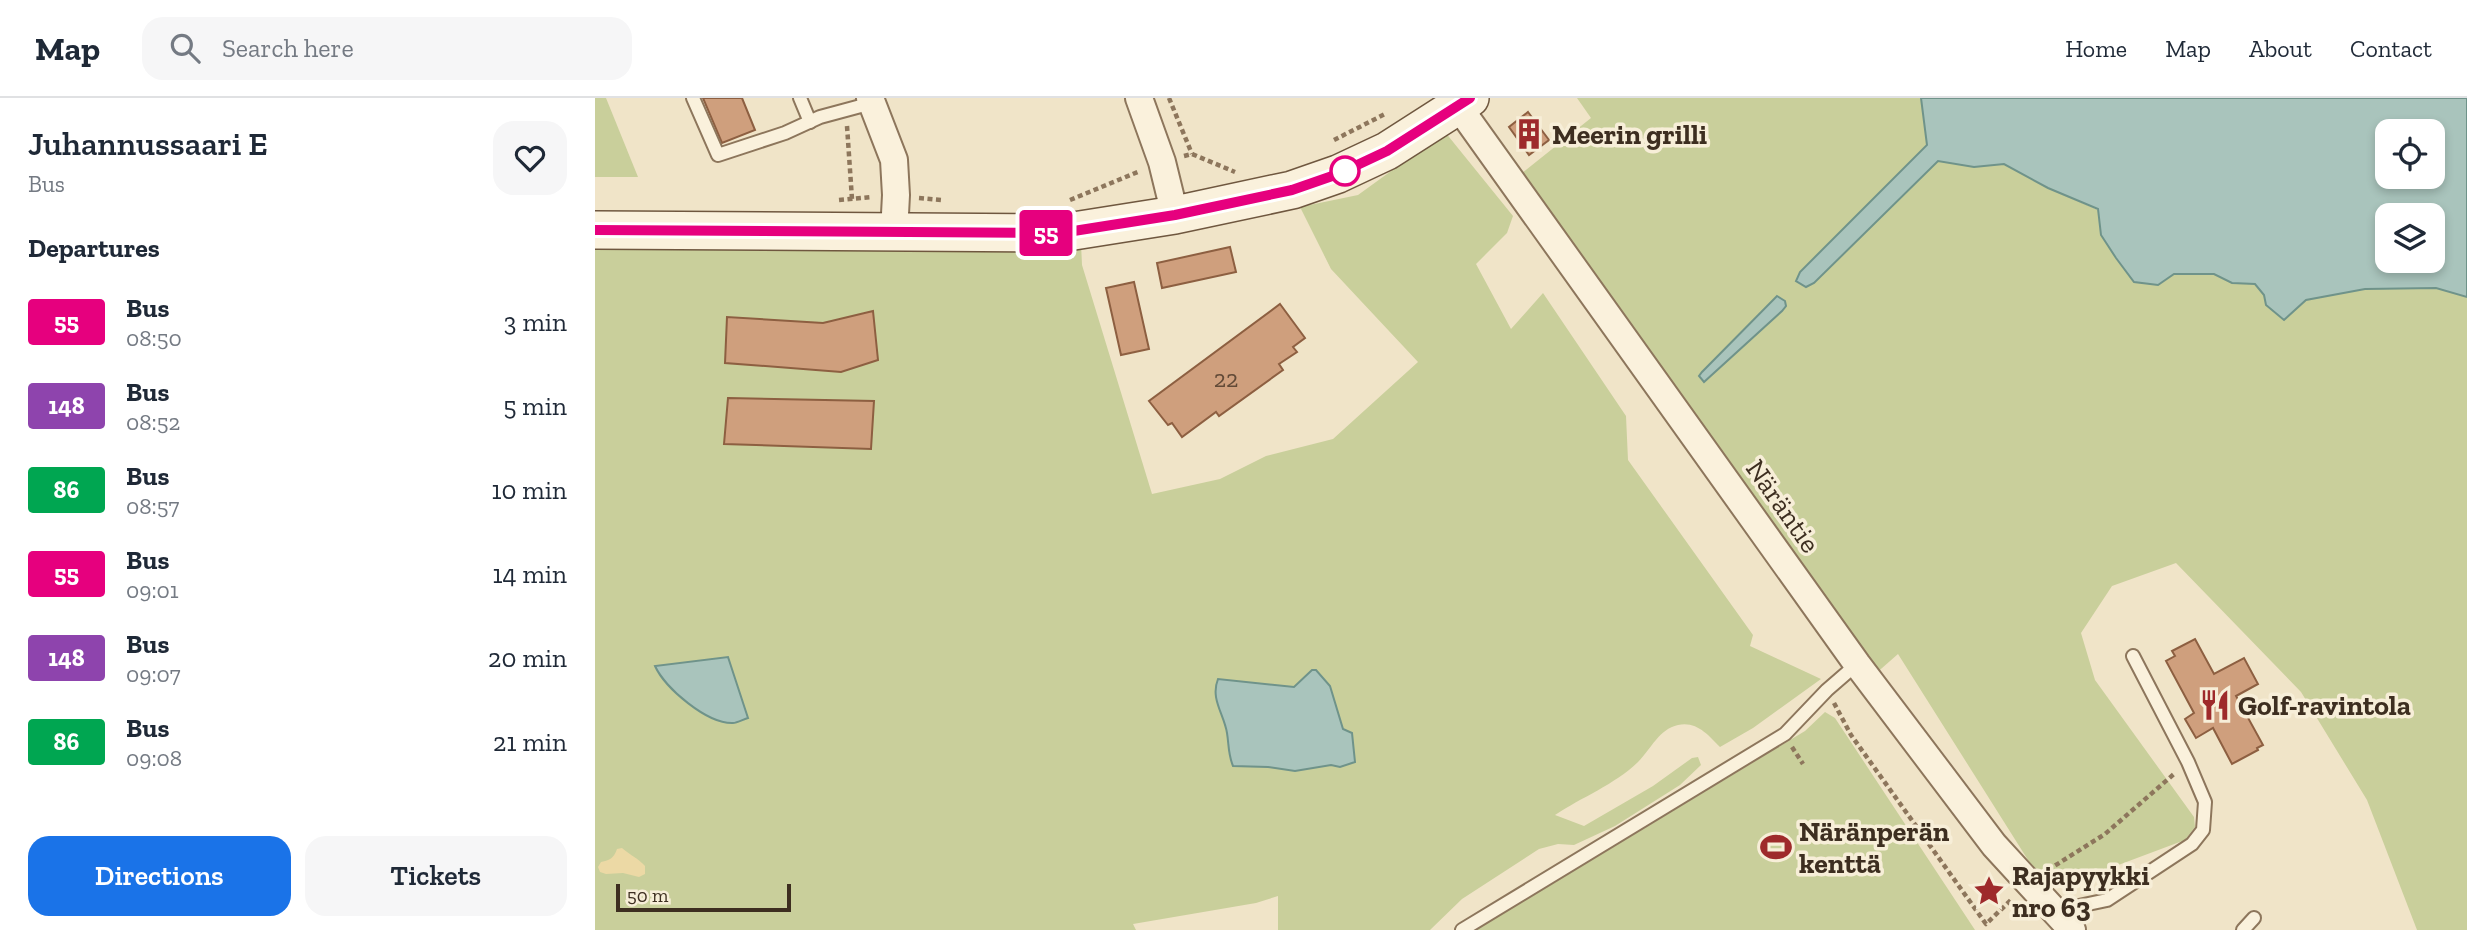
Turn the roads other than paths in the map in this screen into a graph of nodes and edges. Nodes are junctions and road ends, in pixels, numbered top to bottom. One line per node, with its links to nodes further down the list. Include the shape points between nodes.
1 (693, 98): 6 (lane, via 718,155)
2 (800, 98): 6 (lane)
3 (1139, 98): 7 (street)
4 (871, 100): 6 (lane); 9 (street, via 894,160)
5 (1464, 102): 7 (street, via 1387,151 1338,174 1292,190); 11 (street, Näräntie)
6 (810, 121)
7 (1175, 215): 9 (street, via 1061,233)
8 (595, 230): 9 (street)
9 (894, 233)
10 (2133, 656): 13 (lane, via 2205,802 2203,830 2192,844 2107,900)
11 (1857, 664): 13 (street, Näräntie, via 1994,845); 14 (lane, via 1785,734)
12 (2254, 918): 15 (lane)
13 (2064, 921)
14 (1462, 930)
15 (2243, 930)

